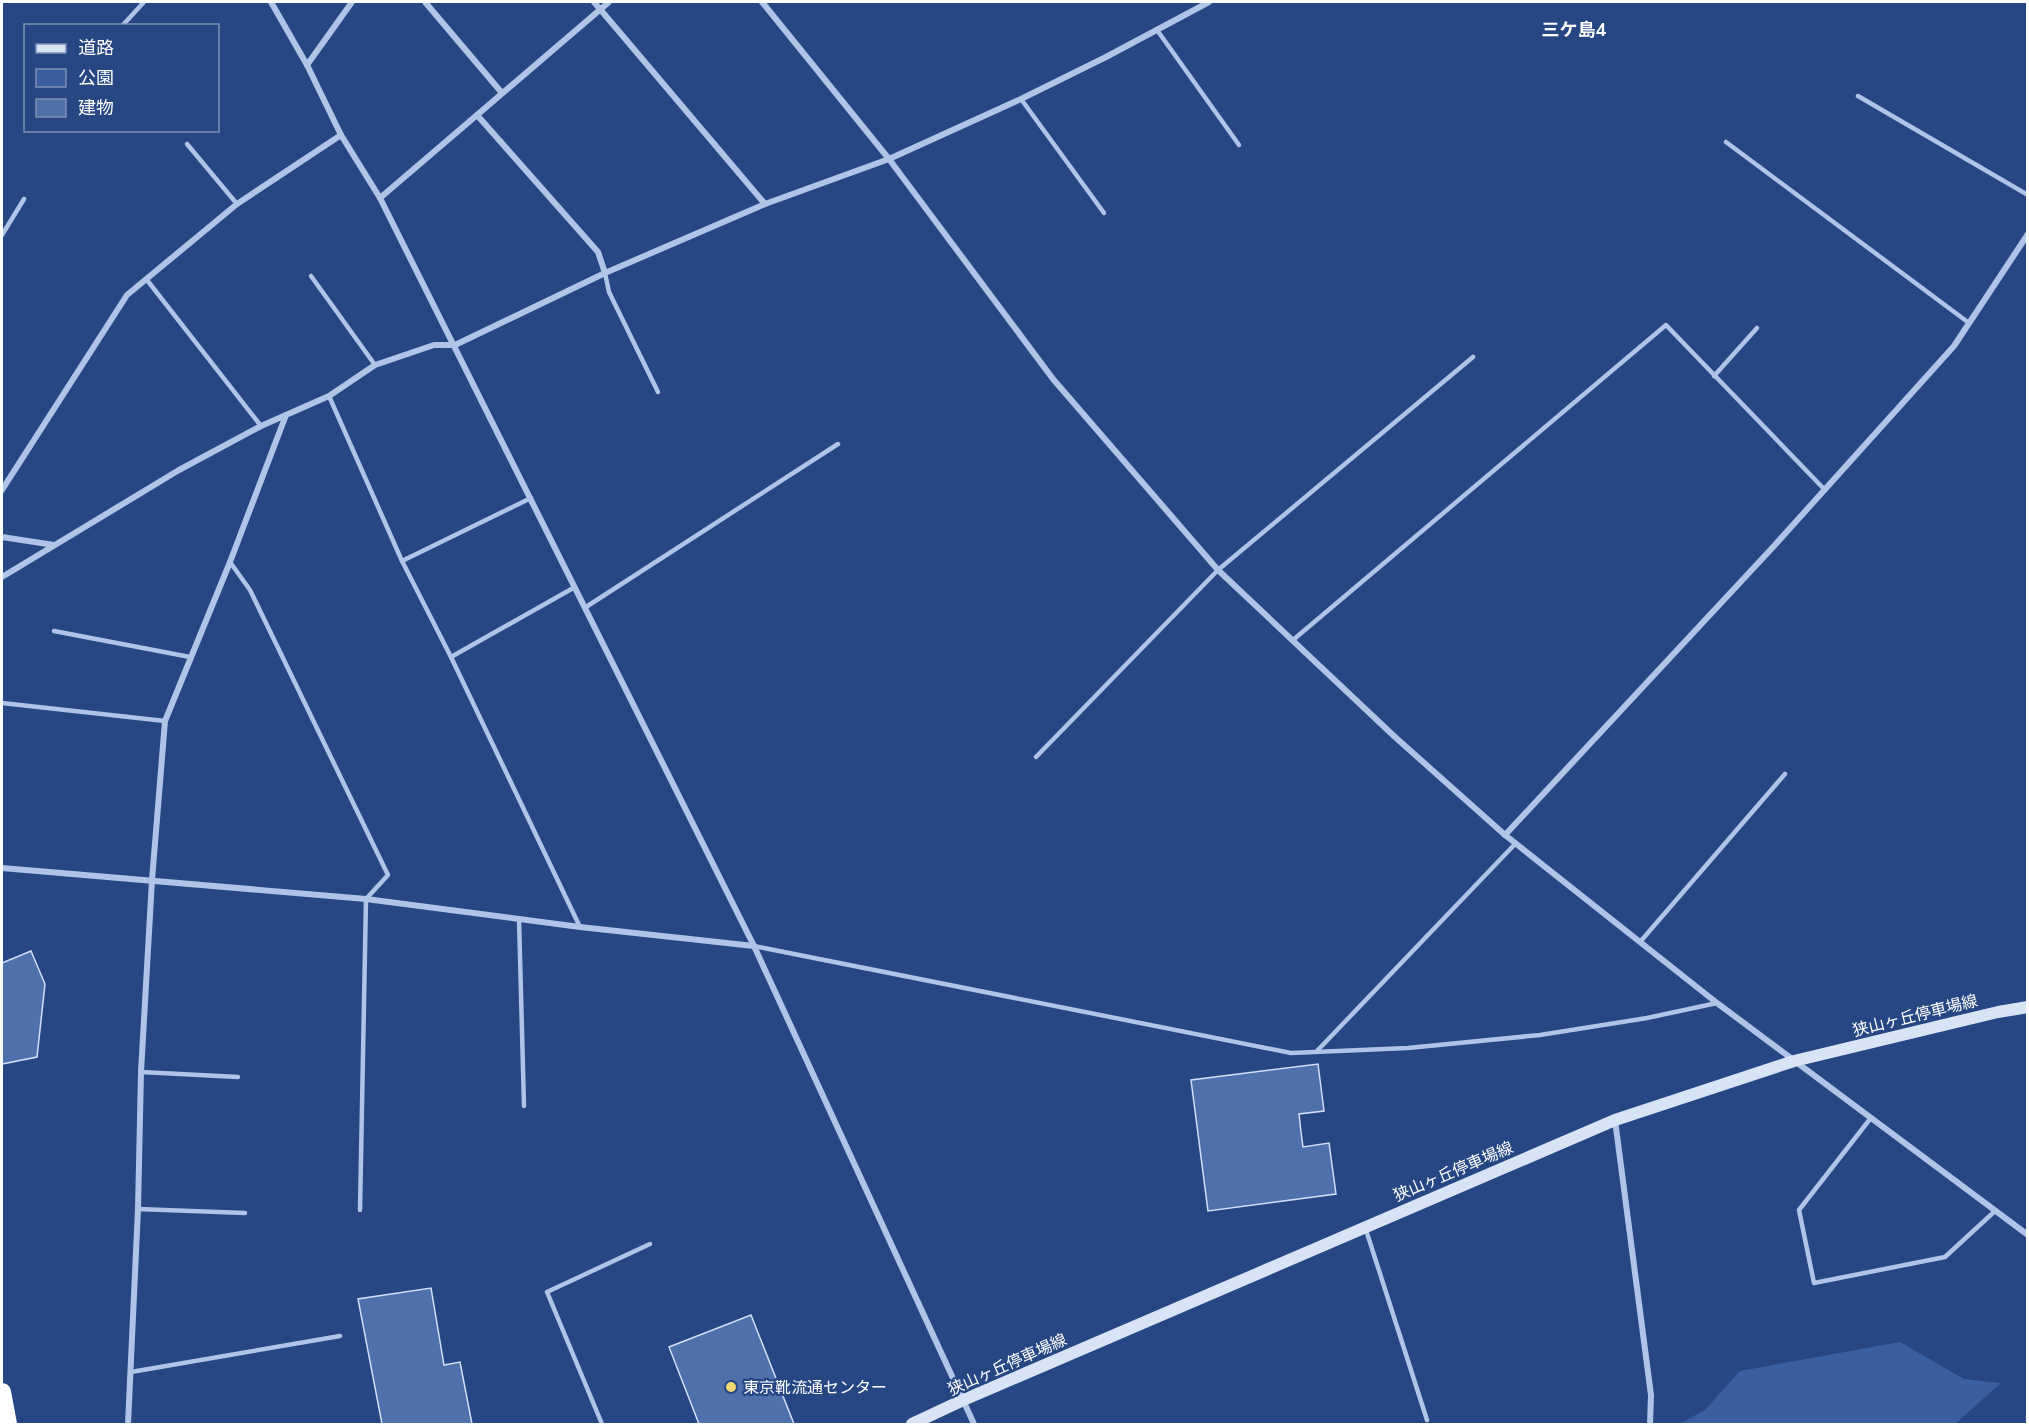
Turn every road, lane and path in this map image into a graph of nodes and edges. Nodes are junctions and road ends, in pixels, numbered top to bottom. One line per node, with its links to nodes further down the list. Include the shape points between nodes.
1 (144, 2): 10 (lane)
2 (272, 2): 12 (street)
3 (352, 2): 12 (street)
4 (425, 2): 13 (street)
5 (594, 2): 9 (street)
6 (609, 2): 9 (street)
7 (762, 2): 21 (street)
8 (1209, 2): 11 (street)
9 (600, 9): 13 (street); 26 (street)
10 (124, 24)
11 (1157, 30): 15 (street); 20 (lane)
12 (308, 64): 17 (street)
13 (502, 93): 16 (street)
14 (1858, 96): 22 (lane)
15 (1021, 99): 21 (street); 27 (lane)
16 (477, 115): 23 (street); 30 (street, via 598,252)
17 (341, 135): 23 (street); 25 (street)
18 (1726, 142): 33 (lane)
19 (187, 144): 25 (lane)
20 (1239, 145)
21 (889, 159): 26 (street); 51 (street, via 1053,380)
22 (2028, 195)
23 (380, 198): 35 (street)
24 (24, 199): 29 (lane)
25 (237, 204): 32 (street)
26 (765, 204): 30 (street)
27 (1104, 213)
28 (2028, 234): 33 (street)
29 (2, 235)
30 (605, 273): 35 (street); 39 (lane, via 609,292)
31 (311, 276): 37 (lane)
32 (147, 280): 42 (lane); 44 (street, via 127,295)
33 (1969, 323): 45 (street, via 1954,346)
34 (1757, 328): 38 (lane)
35 (455, 345): 37 (street, via 434,345); 46 (street)
36 (1473, 357): 51 (lane)
37 (375, 365): 40 (street)
38 (1714, 376): 45 (lane); 56 (lane, via 1666,325)
39 (658, 392)
40 (329, 396): 41 (street); 49 (lane)
41 (286, 414): 42 (street); 50 (street)
42 (261, 426): 48 (street)
43 (837, 444): 54 (lane)
44 (2, 490)
45 (1825, 490): 63 (street)
46 (531, 498): 49 (lane); 53 (street)
47 (2, 537): 48 (street)
48 (55, 545): 52 (street)
49 (402, 561): 58 (lane)
50 (230, 562): 57 (street); 67 (lane, via 250,590 388,875)
51 (1218, 570): 56 (street); 61 (lane)
52 (2, 577)
53 (575, 587): 54 (street); 58 (lane)
54 (586, 607): 71 (street)
55 (54, 631): 57 (lane)
56 (1293, 640): 63 (street)
57 (190, 657): 60 (street)
58 (451, 657): 69 (lane)
59 (2, 703): 60 (lane)
60 (165, 721): 66 (street)
61 (1036, 756)
62 (1785, 774): 70 (lane)
63 (1505, 835): 64 (street)
64 (1516, 843): 70 (street); 74 (lane)
65 (2, 868): 66 (street)
66 (152, 880): 67 (street); 76 (street)
67 (366, 899): 68 (street); 82 (lane)
68 (519, 919): 69 (street); 78 (lane)
69 (580, 927): 71 (street)
70 (1640, 942): 72 (street)
71 (754, 946): 74 (lane, via 1291,1053); 91 (street)
72 (1717, 1003): 74 (lane, via 1540,1035); 75 (street)
73 (2028, 1007): 75 (main road, 狭山ヶ丘停車場線)
74 (1317, 1052)
75 (1794, 1061): 79 (street); 80 (main road, 狭山ヶ丘停車場線)
76 (141, 1072): 77 (lane); 81 (street)
77 (238, 1077)
78 (525, 1106)
79 (1870, 1119): 83 (street); 83 (lane, via 1799,1210 1814,1283 1945,1257)
80 (1615, 1120): 85 (main road, 狭山ヶ丘停車場線); 98 (street, via 1651,1395)
81 (138, 1209): 84 (lane); 89 (street)
82 (360, 1210)
83 (1995, 1211): 86 (street)
84 (245, 1213)
85 (1365, 1227): 91 (main road, 狭山ヶ丘停車場線); 92 (lane)
86 (2028, 1235)
87 (650, 1244): 95 (lane, via 547,1292)
88 (340, 1336): 89 (lane)
89 (131, 1372): 94 (street)
90 (2, 1392): 93 (highway)
91 (961, 1401): 96 (main road, 狭山ヶ丘停車場線); 97 (street)
92 (1428, 1420)
93 (8, 1425)
94 (128, 1425)
95 (602, 1425)
96 (912, 1425)
97 (974, 1425)
98 (1650, 1425)

